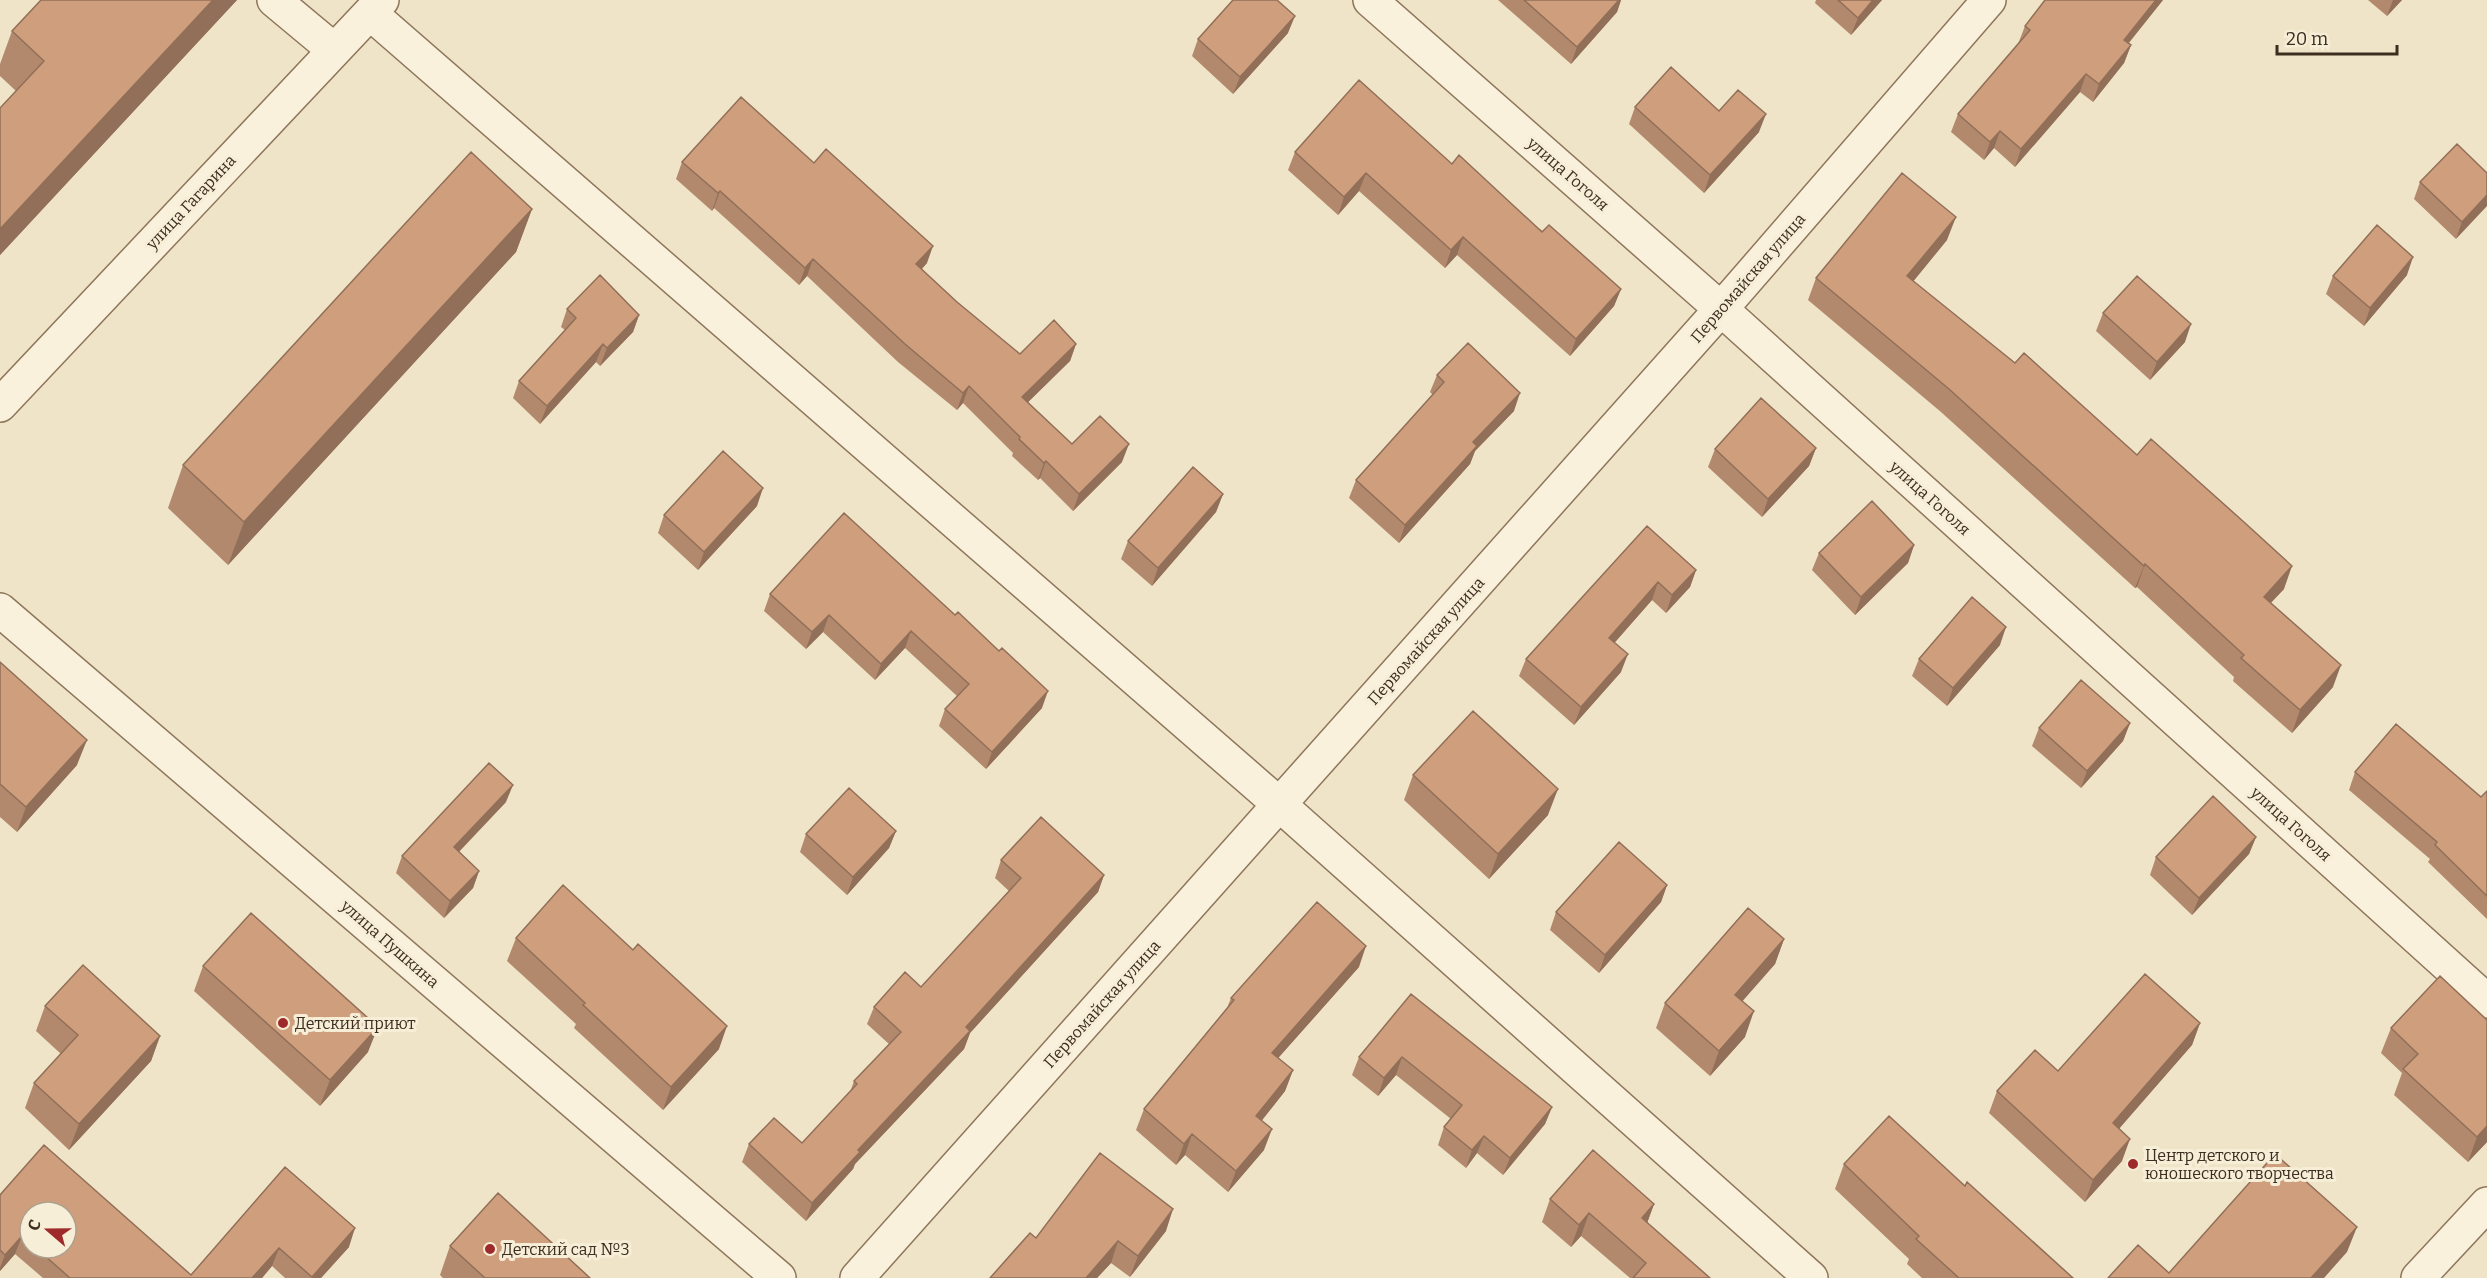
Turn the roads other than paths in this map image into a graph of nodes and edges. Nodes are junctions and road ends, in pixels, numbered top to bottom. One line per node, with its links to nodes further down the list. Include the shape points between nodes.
1 (274, 0): 5 (street)
2 (1370, 0): 6 (street, улица Гоголя)
3 (1989, 0): 6 (street, Первомайская улица)
4 (376, 6): 5 (street, улица Гагарина); 9 (street)
5 (334, 50): 7 (street, улица Гагарина)
6 (1721, 309): 9 (street, Первомайская улица); 10 (street, улица Гоголя)
7 (0, 405)
8 (0, 610): 12 (street, улица Пушкина)
9 (1280, 805): 13 (street, Первомайская улица); 14 (street)
10 (2487, 1001)
11 (2487, 1204): 15 (street)
12 (779, 1278)
13 (857, 1278)
14 (1811, 1278)
15 (2418, 1278)

